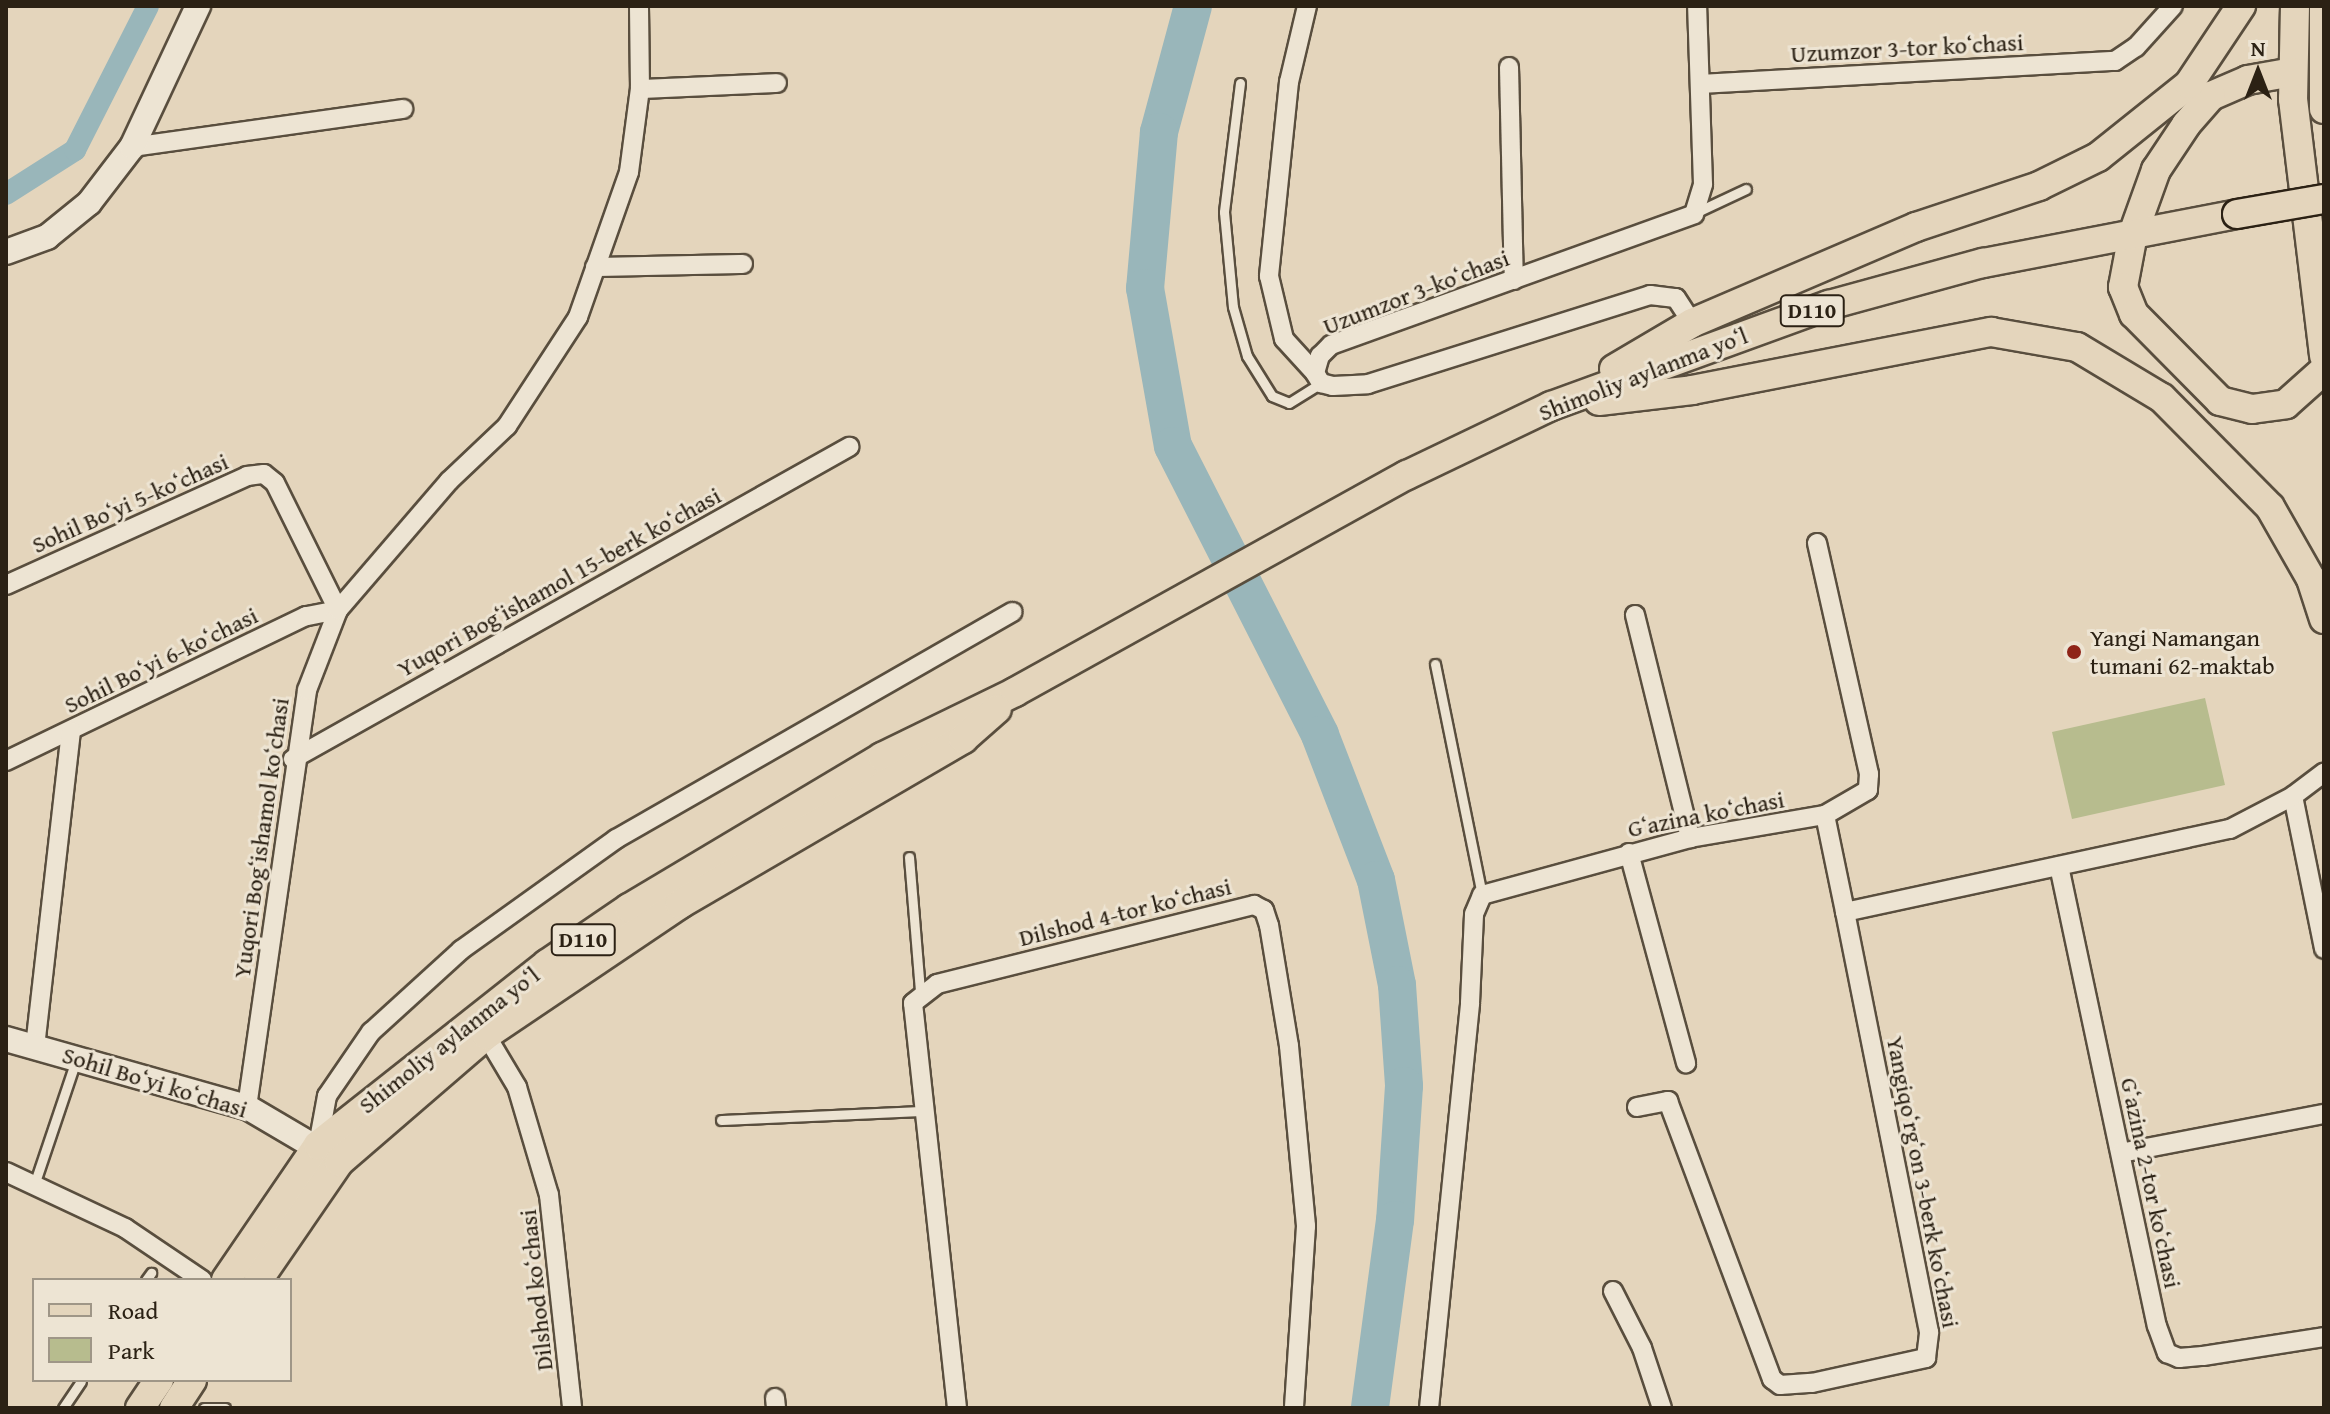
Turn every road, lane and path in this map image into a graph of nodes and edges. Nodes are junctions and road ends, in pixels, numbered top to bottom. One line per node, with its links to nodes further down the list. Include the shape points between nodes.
1 (198, 6): 17 (main road)
2 (639, 6): 14 (street, Yuqori Bogʻishamol koʻchasi)
3 (1307, 6): 29 (street, Uzumzor 3-koʻchasi, via 1289,82 1269,276 1284,339)
4 (1697, 6): 13 (street)
5 (2173, 6): 13 (street, Uzumzor 3-tor koʻchasi, via 2136,47 2115,61)
6 (2241, 6): 26 (main road, via 2189,84 2098,157 2039,186 1916,227)
7 (2295, 6): 10 (main road)
8 (2324, 6): 16 (main road)
9 (1509, 67): 25 (street)
10 (2293, 72): 21 (main road, via 2248,80 2211,96 2156,170); 27 (main road)
11 (777, 83): 14 (street)
12 (1240, 83): 29 (lane, via 1224,212 1224,257 1233,307 1247,356 1272,396 1289,403)
13 (1700, 84): 20 (street, via 1703,184)
14 (640, 89): 24 (street, Yuqori Bogʻishamol koʻchasi, via 629,172)
15 (403, 109): 17 (street)
16 (2324, 109)
17 (132, 147): 22 (main road, via 89,203 47,237)
18 (1746, 189): 20 (lane)
19 (2324, 199): 21 (main road, Shimoliy aylanma yoʻl / D110, bridge)
20 (1694, 214): 25 (street, Uzumzor 3-koʻchasi)
21 (2133, 234): 28 (main road, via 2123,287 2134,314 2220,401 2252,409 2286,404); 30 (main road, Shimoliy aylanma yoʻl / D110, via 1983,263 1829,305)
22 (6, 252)
23 (743, 264): 24 (street)
24 (595, 267): 34 (street, Yuqori Bogʻishamol koʻchasi, via 578,317 507,426 449,481)
25 (1514, 280): 29 (street, Uzumzor 3-koʻchasi, via 1331,345 1320,356)
26 (1692, 323): 29 (street, via 1676,298 1650,295 1368,384); 30 (main road)
27 (2324, 356)
28 (2324, 370)
29 (1318, 378)
30 (1551, 406): 37 (main road, via 1692,390 1991,332 2077,347 2162,398 2270,507 2311,579); 39 (main road, Shimoliy aylanma yoʻl / D110, via 1407,475)
31 (849, 447): 41 (street, Yuqori Bogʻishamol 15-berk koʻchasi)
32 (1817, 543): 45 (street, via 1869,774 1868,790)
33 (6, 585): 34 (street, Sohil Boʻyi 5-koʻchasi, via 247,476 264,474 275,483)
34 (338, 610): 40 (street, Sohil Boʻyi 6-koʻchasi, via 306,616); 41 (street, Yuqori Bogʻishamol koʻchasi, via 307,690)
35 (1013, 612): 65 (street, via 616,839 461,950 371,1032 327,1096)
36 (1635, 615): 46 (street)
37 (2324, 619)
38 (1435, 664): 50 (lane)
39 (1015, 692): 54 (main road, Shimoliy aylanma yoʻl / D110, via 963,739 680,904); 65 (main road, Shimoliy aylanma yoʻl / D110, via 882,757 629,908 476,1016)
40 (71, 731): 42 (street, Sohil Boʻyi 6-koʻchasi); 56 (street)
41 (293, 759): 59 (street, Yuqori Bogʻishamol koʻchasi)
42 (6, 761)
43 (2324, 773): 44 (street)
44 (2293, 796): 49 (street, via 2230,829); 52 (street)
45 (1825, 815): 46 (street, Gʻazina koʻchasi); 51 (street)
46 (1690, 838): 47 (street, Gʻazina koʻchasi)
47 (1629, 853): 50 (street, Gʻazina koʻchasi); 58 (street)
48 (909, 857): 53 (lane)
49 (2059, 866): 51 (street); 64 (street, Gʻazina 2-tor koʻchasi)
50 (1482, 895): 84 (street, via 1474,914 1470,1003)
51 (1845, 912): 60 (street, Yangiqoʻrgʻon 3-berk koʻchasi, via 1929,1332 1926,1358 1812,1383 1780,1385 1772,1379 1668,1101)
52 (2324, 949)
53 (920, 992): 61 (street, via 911,1021); 83 (street, Dilshod 4-tor koʻchasi, via 1241,906 1264,910 1289,1046 1306,1226)
54 (486, 1035): 65 (main road, Shimoliy aylanma yoʻl / D110); 81 (street, Dilshod koʻchasi, via 517,1087 549,1195)
55 (6, 1039): 56 (main road, Sohil Boʻyi koʻchasi)
56 (35, 1047): 57 (main road, Sohil Boʻyi koʻchasi)
57 (77, 1059): 59 (main road, Sohil Boʻyi koʻchasi); 67 (lane)
58 (1686, 1063)
59 (247, 1107): 65 (main road, Sohil Boʻyi koʻchasi)
60 (1637, 1107)
61 (922, 1111): 63 (lane); 82 (street)
62 (2324, 1114): 64 (street)
63 (721, 1120)
64 (2121, 1153): 72 (street, Gʻazina 2-tor koʻchasi, via 2167,1353 2203,1356)
65 (328, 1154): 69 (main road, Shimoliy aylanma yoʻl / D110); 70 (main road, Shimoliy aylanma yoʻl / D110)
66 (6, 1172): 67 (street)
67 (35, 1182): 68 (street, via 125,1228)
68 (199, 1278)
69 (228, 1278)
70 (259, 1278)
71 (1613, 1291): 85 (street, via 1642,1348)
72 (2324, 1337)
73 (80, 1382): 76 (lane)
74 (158, 1382): 77 (main road)
75 (191, 1382): 78 (main road)
76 (63, 1408)
77 (140, 1408)
78 (174, 1408)
79 (204, 1408): 80 (lane)
80 (225, 1408)
81 (572, 1408)
82 (957, 1408)
83 (1294, 1408)
84 (1429, 1408)
85 (1662, 1408)

